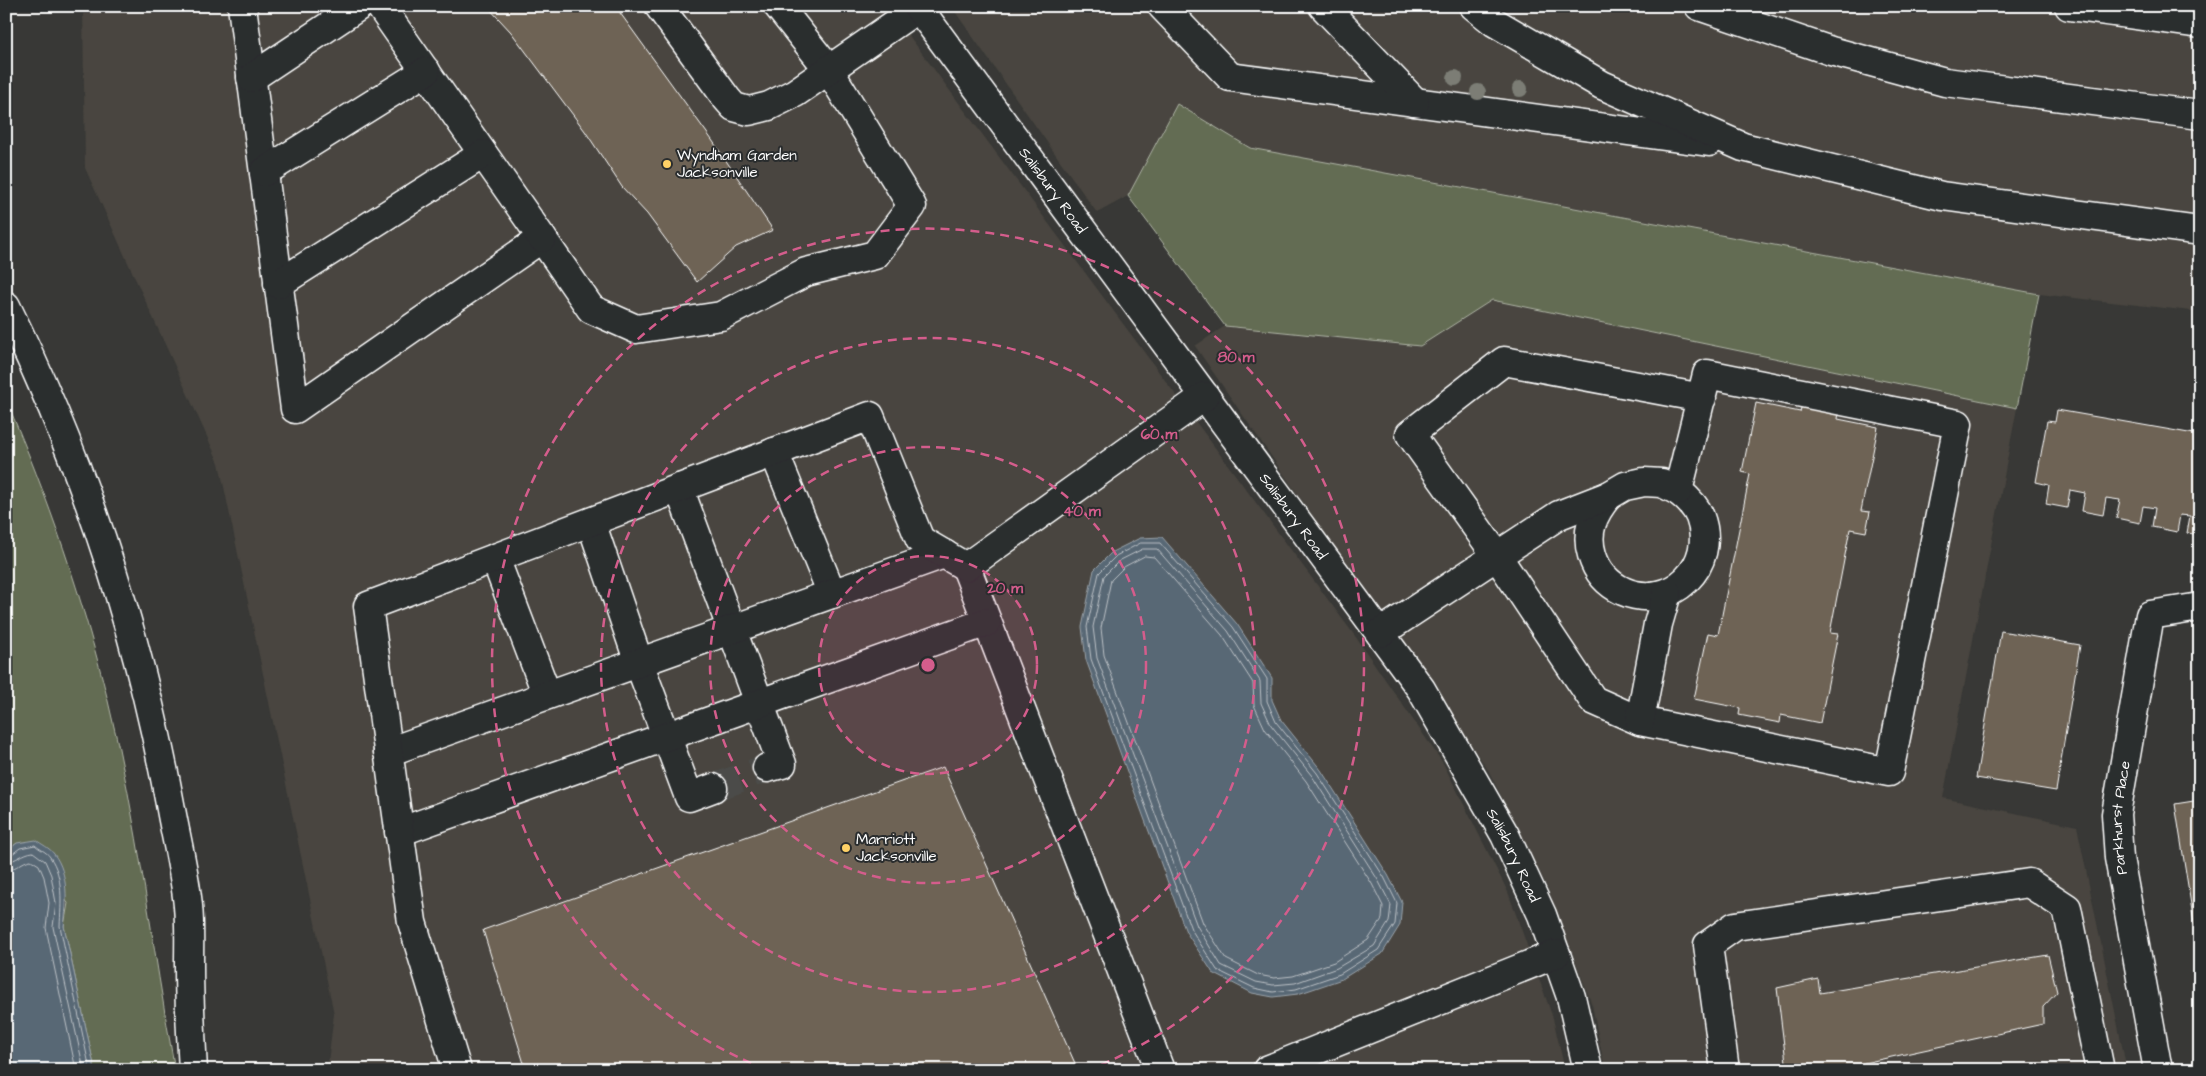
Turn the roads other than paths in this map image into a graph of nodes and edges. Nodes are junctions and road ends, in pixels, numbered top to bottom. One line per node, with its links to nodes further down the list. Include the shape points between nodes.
1 (242, 6): 15 (main road)
2 (359, 6): 15 (main road)
3 (380, 6): 14 (main road)
4 (659, 6): 13 (main road, via 734,107 749,111 769,106)
5 (778, 6): 13 (main road)
6 (1162, 6): 16 (main road, via 1230,77)
7 (1323, 6): 16 (main road)
8 (1474, 6): 18 (main road, via 1494,22 1602,85)
9 (1699, 6): 17 (main road, via 1831,51 1945,82)
10 (2069, 6): 12 (main road)
11 (919, 7): 13 (main road); 25 (main road, Salisbury Road)
12 (2200, 24)
13 (829, 70): 22 (main road, via 912,206 876,255 806,272 721,316 636,330 591,309)
14 (426, 71): 19 (main road); 20 (main road)
15 (251, 78): 20 (main road)
16 (1415, 102): 18 (main road)
17 (2200, 115)
18 (1743, 146): 21 (main road, via 1942,196)
19 (483, 154): 22 (main road); 23 (main road)
20 (264, 172): 23 (main road)
21 (2200, 231)
22 (542, 238): 23 (main road, via 295,409)
23 (278, 284)
24 (6, 306): 51 (main road, via 40,375 87,497 123,601 144,680 188,906)
25 (1205, 396): 34 (main road); 40 (main road, Salisbury Road)
26 (1702, 398): 29 (main road); 32 (main road, via 1504,361 1410,434); 44 (main road, via 1707,374 1958,424 1890,772)
27 (774, 452): 28 (main road); 34 (main road, via 870,416 920,540); 36 (main road)
28 (679, 488): 31 (main road); 39 (main road)
29 (1678, 491): 30 (main road, via 1662,484 1644,482 1625,486); 35 (main road, via 1700,516 1703,550 1689,580)
30 (1608, 496): 32 (main road, via 1559,515); 35 (main road, via 1598,508 1589,534 1594,562 1603,577 1632,595 1650,597)
31 (591, 522): 33 (main road); 41 (main road)
32 (1497, 556): 40 (main road); 44 (main road, via 1593,700)
33 (495, 558): 42 (main road); 46 (main road, via 368,606)
34 (955, 561): 36 (main road); 38 (main road)
35 (1667, 593): 44 (main road)
36 (832, 594): 39 (main road)
37 (2200, 607): 58 (main road, Parkhurst Place, via 2150,615 2116,814 2118,858)
38 (987, 622): 43 (main road); 53 (main road)
39 (732, 628): 41 (main road); 43 (main road)
40 (1380, 633): 50 (main road, Salisbury Road, via 1421,689 1505,835)
41 (639, 663): 42 (main road); 45 (main road)
42 (547, 695): 46 (main road)
43 (760, 703): 45 (main road); 47 (main road, via 782,764)
44 (1640, 721)
45 (666, 737): 48 (main road, via 689,797); 49 (main road)
46 (388, 752): 49 (main road)
47 (768, 768)
48 (714, 788)
49 (400, 832): 52 (main road, via 412,922)
50 (1556, 954): 54 (main road); 55 (main road, Salisbury Road, via 1571,997)
51 (193, 1070)
52 (457, 1070)
53 (1160, 1070)
54 (1266, 1070)
55 (1588, 1070)
56 (1725, 1070): 57 (main road, via 1708,945 1735,926 2029,883 2067,908)
57 (2100, 1070)
58 (2158, 1070)

